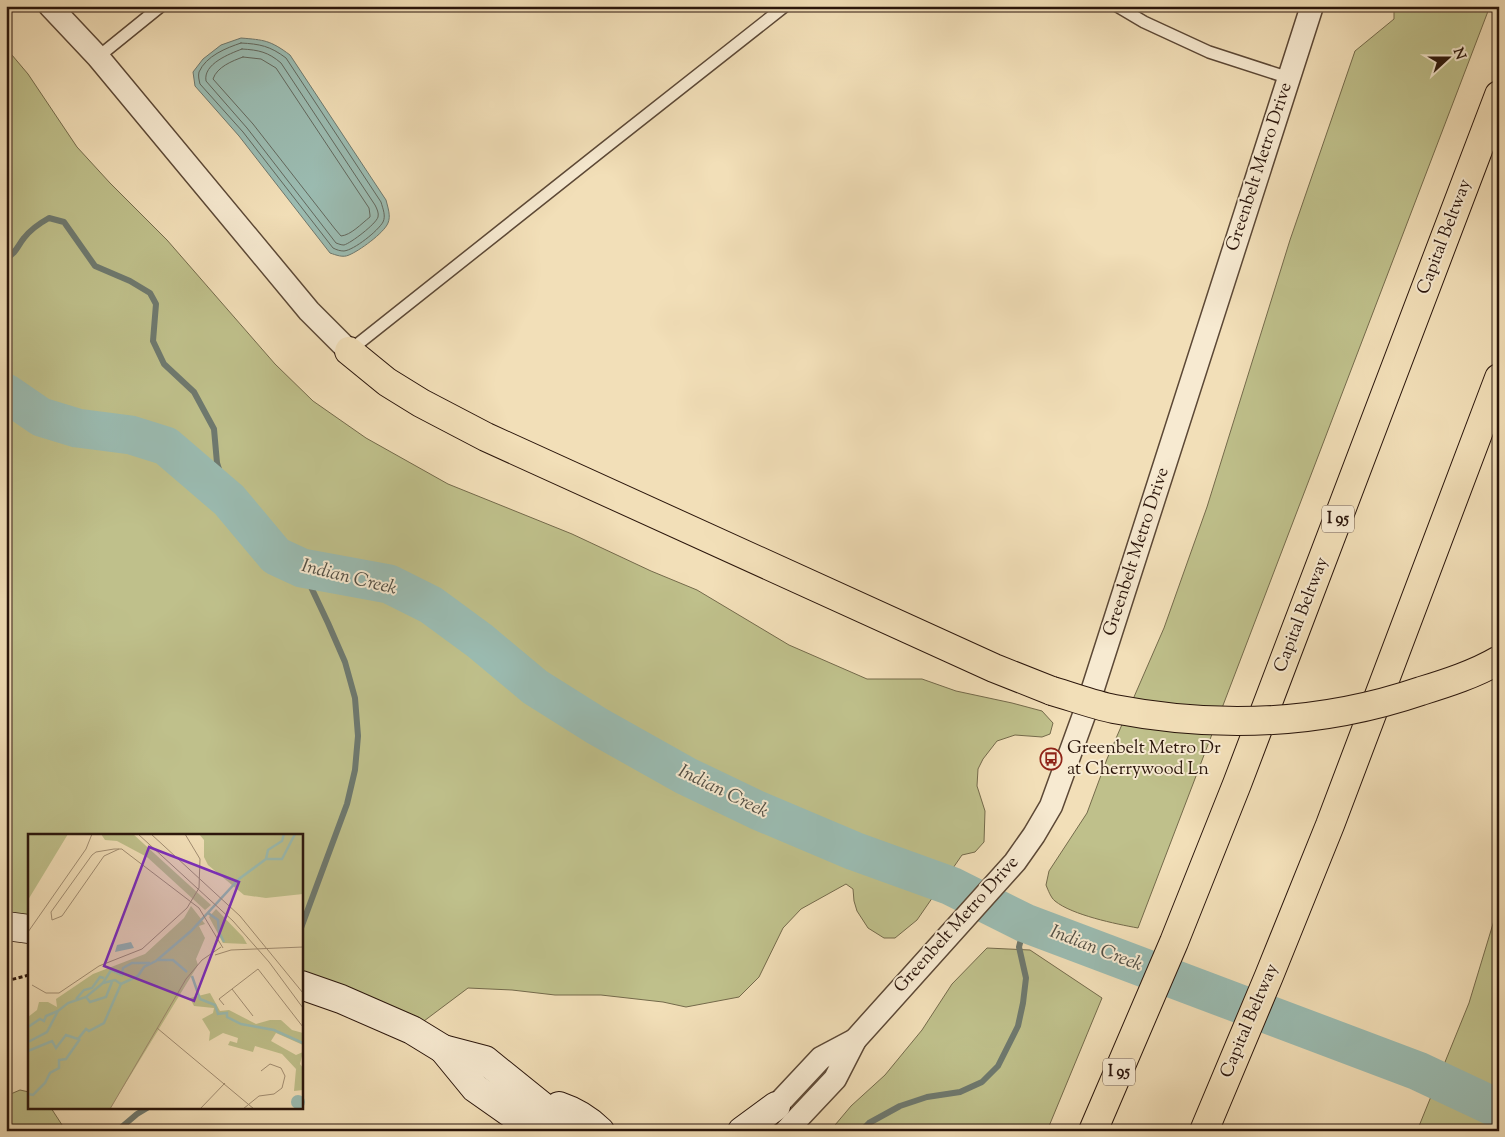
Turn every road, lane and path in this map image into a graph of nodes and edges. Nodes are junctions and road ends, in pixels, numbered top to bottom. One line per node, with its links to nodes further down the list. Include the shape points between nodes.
1 (50, 6): 6 (street)
2 (162, 6): 6 (lane)
3 (785, 6): 9 (lane)
4 (1117, 6): 7 (lane, via 1209,52)
5 (1312, 6): 7 (street, Greenbelt Metro Drive)
6 (98, 56): 9 (street, via 309,311)
7 (1289, 78): 17 (street, Greenbelt Metro Drive, via 1088,704 1051,806 1014,862)
8 (1499, 95): 27 (highway, Capital Beltway / I 95, via 1238,784)
9 (350, 351): 11 (highway, bridge, via 387,382 486,437 994,668 1052,691 1112,709 1220,722 1274,721 1333,714 1390,702 1444,684)
10 (1499, 378): 28 (highway, Capital Beltway, via 1330,825)
11 (1499, 660)
12 (6, 926): 13 (street)
13 (28, 929)
14 (28, 975): 15 (path)
15 (6, 981)
16 (302, 985): 18 (street, via 412,1030)
17 (855, 1040): 20 (street, Greenbelt Metro Drive, via 821,1058); 26 (street, Greenbelt Metro Drive, via 835,1079)
18 (443, 1049): 19 (street, via 485,1060); 21 (street, via 475,1088)
19 (533, 1098): 22 (street); 23 (street, via 571,1110)
20 (776, 1106): 24 (street); 25 (street, Greenbelt Metro Drive)
21 (536, 1131)
22 (573, 1131)
23 (600, 1131)
24 (742, 1131)
25 (753, 1131)
26 (786, 1131)
27 (1093, 1131)
28 (1204, 1131)

